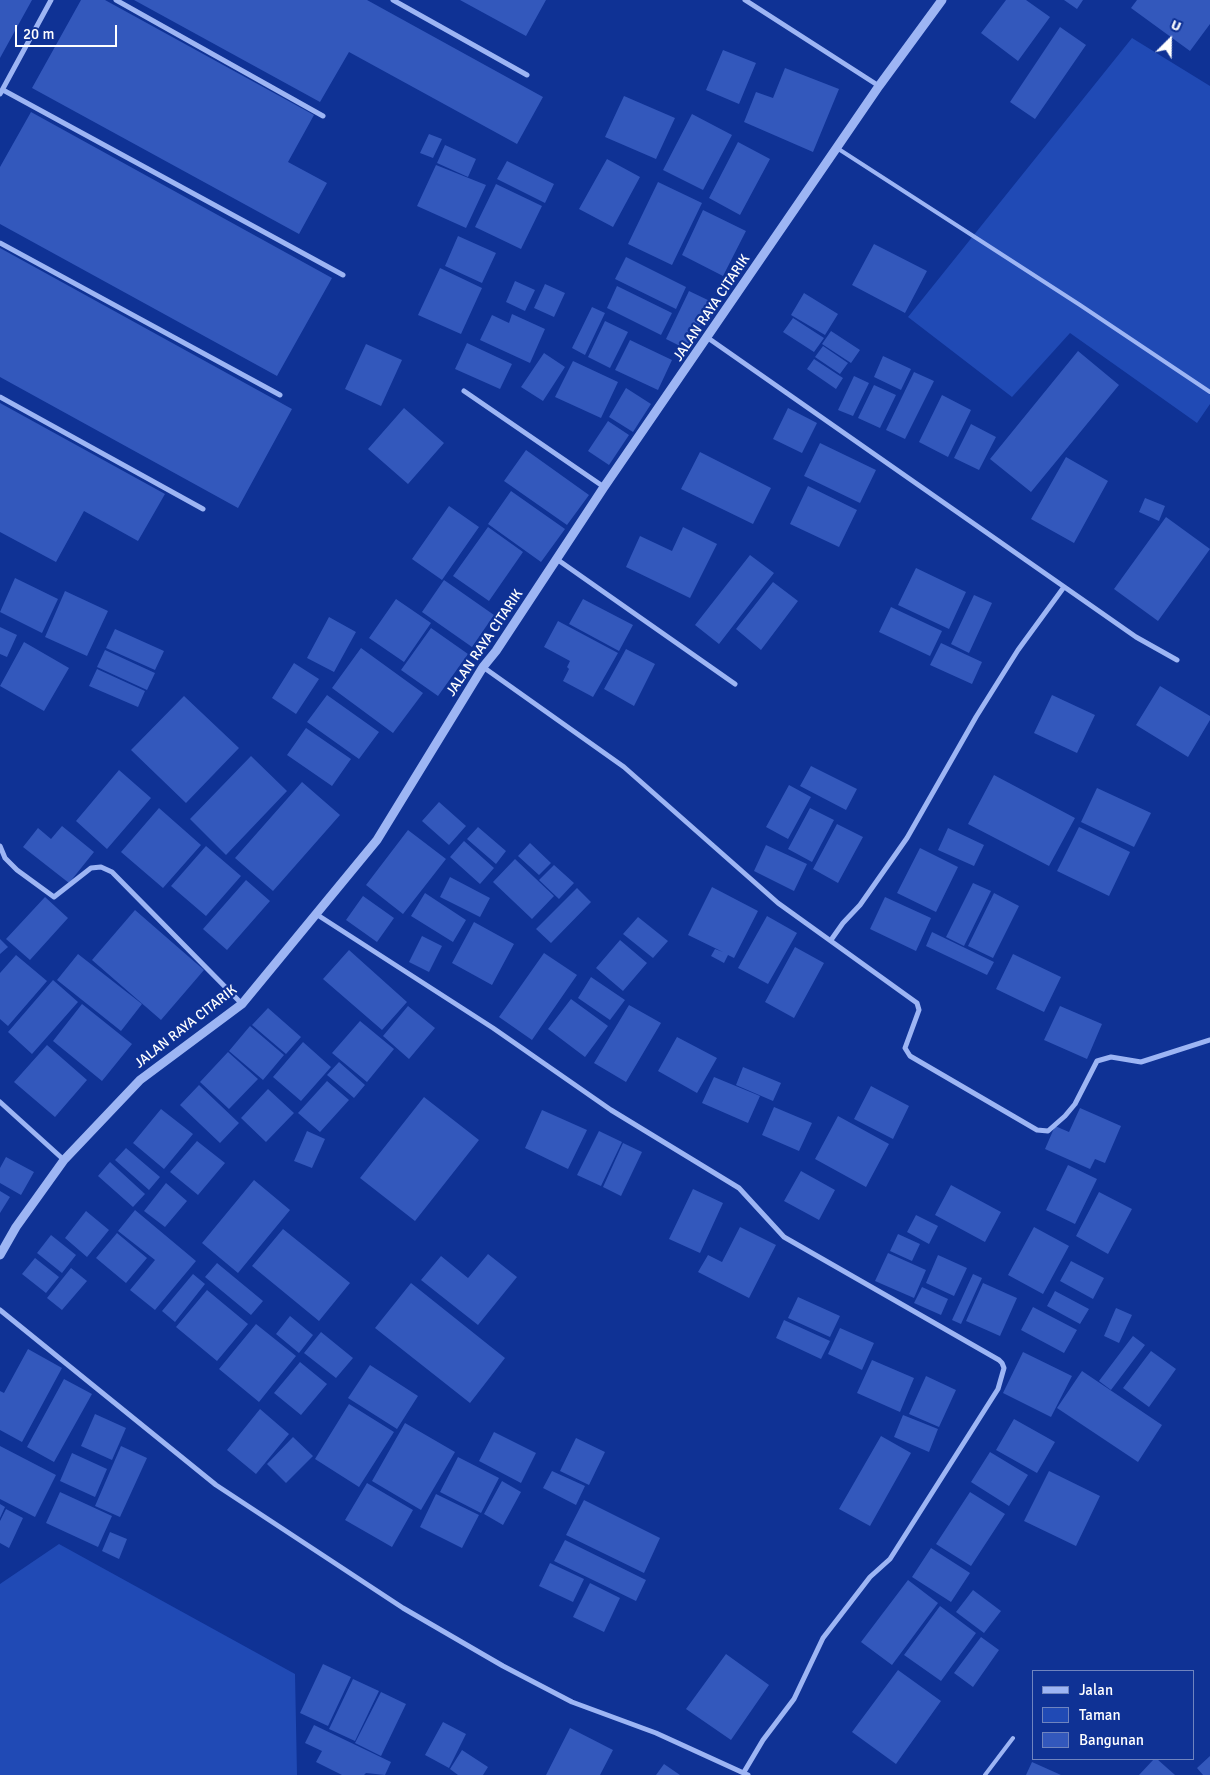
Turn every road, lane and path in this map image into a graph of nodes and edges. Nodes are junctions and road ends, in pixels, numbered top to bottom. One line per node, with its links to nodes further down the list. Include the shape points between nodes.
1 (52, 0): 8 (street)
2 (116, 0): 9 (street)
3 (393, 0): 6 (street)
4 (745, 0): 7 (street)
5 (942, 0): 7 (street, JALAN RAYA CITARIK)
6 (528, 75)
7 (880, 86): 10 (street, JALAN RAYA CITARIK)
8 (1, 92): 12 (street)
9 (323, 116)
10 (837, 148): 13 (street, JALAN RAYA CITARIK); 15 (lane)
11 (0, 243): 16 (street)
12 (343, 275)
13 (708, 338): 18 (street, JALAN RAYA CITARIK); 21 (street)
14 (464, 391): 18 (street)
15 (1210, 392)
16 (280, 395)
17 (0, 397): 19 (street)
18 (604, 487): 20 (street, JALAN RAYA CITARIK)
19 (202, 509)
20 (558, 560): 23 (street, JALAN RAYA CITARIK); 24 (street)
21 (1064, 587): 22 (street, via 1136,637); 27 (street, via 1018,650 976,717 907,838)
22 (1177, 660)
23 (483, 667): 26 (street, JALAN RAYA CITARIK, via 377,840); 27 (street, via 624,767 778,903)
24 (736, 684)
25 (0, 846): 28 (street, via 5,858 17,870 54,897 93,867 112,872)
26 (316, 914): 28 (street, JALAN RAYA CITARIK); 35 (street, via 493,1028 611,1110 739,1188 784,1237 1002,1363 1004,1368 998,1389 890,1560 870,1577 823,1638 794,1699 763,1740)
27 (831, 940): 29 (street, via 917,1004 919,1010 905,1048 910,1056 1037,1130 1048,1131 1065,1116 1097,1062 1111,1056 1141,1062)
28 (242, 1004): 31 (street, JALAN RAYA CITARIK, via 140,1080)
29 (1210, 1040)
30 (0, 1102): 31 (street)
31 (64, 1160): 32 (street, JALAN RAYA CITARIK)
32 (0, 1255)
33 (0, 1310): 35 (street, via 216,1485 403,1608 572,1702 656,1733)
34 (1013, 1738): 36 (lane)
35 (746, 1774)
36 (985, 1775)

